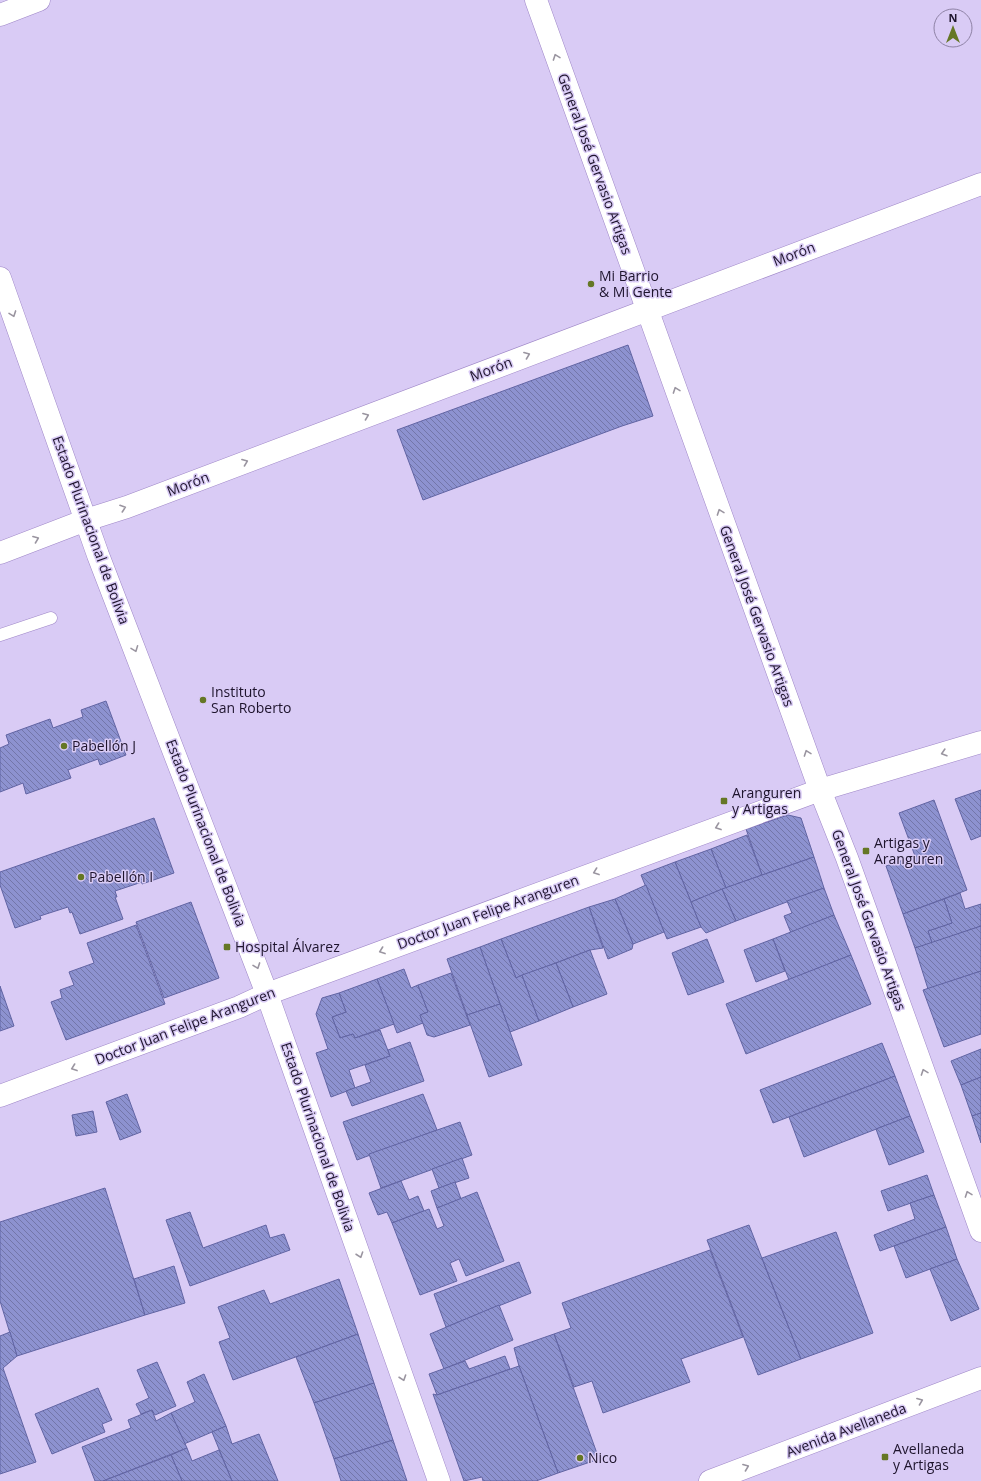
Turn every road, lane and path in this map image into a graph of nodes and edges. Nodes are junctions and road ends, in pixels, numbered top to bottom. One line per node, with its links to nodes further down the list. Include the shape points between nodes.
1 (39, 0): 3 (street)
2 (536, 0): 6 (street, General José Gervasio Artigas, one-way to 2)
3 (0, 15)
4 (981, 184): 6 (street, Morón)
5 (0, 278): 7 (street, Estado Plurinacional de Bolivia, one-way to 7)
6 (646, 310): 7 (street, Morón, one-way to 6, via 134,505); 12 (street, General José Gervasio Artigas, one-way to 6)
7 (86, 520): 8 (street, Morón, one-way to 7); 13 (street, Estado Plurinacional de Bolivia, one-way to 13)
8 (0, 553)
9 (51, 618): 10 (lane)
10 (0, 635)
11 (981, 742): 12 (street, Doctor Juan Felipe Aranguren, one-way to 12)
12 (820, 790): 13 (street, Doctor Juan Felipe Aranguren, one-way to 13); 15 (street, General José Gervasio Artigas, one-way to 12, via 847,858)
13 (267, 994): 14 (street, Doctor Juan Felipe Aranguren, one-way to 14, via 239,1007); 17 (street, Estado Plurinacional de Bolivia, one-way to 17)
14 (0, 1096)
15 (981, 1231)
16 (981, 1378): 18 (street, Avenida Avellaneda, one-way to 16)
17 (439, 1481)
18 (710, 1481)

